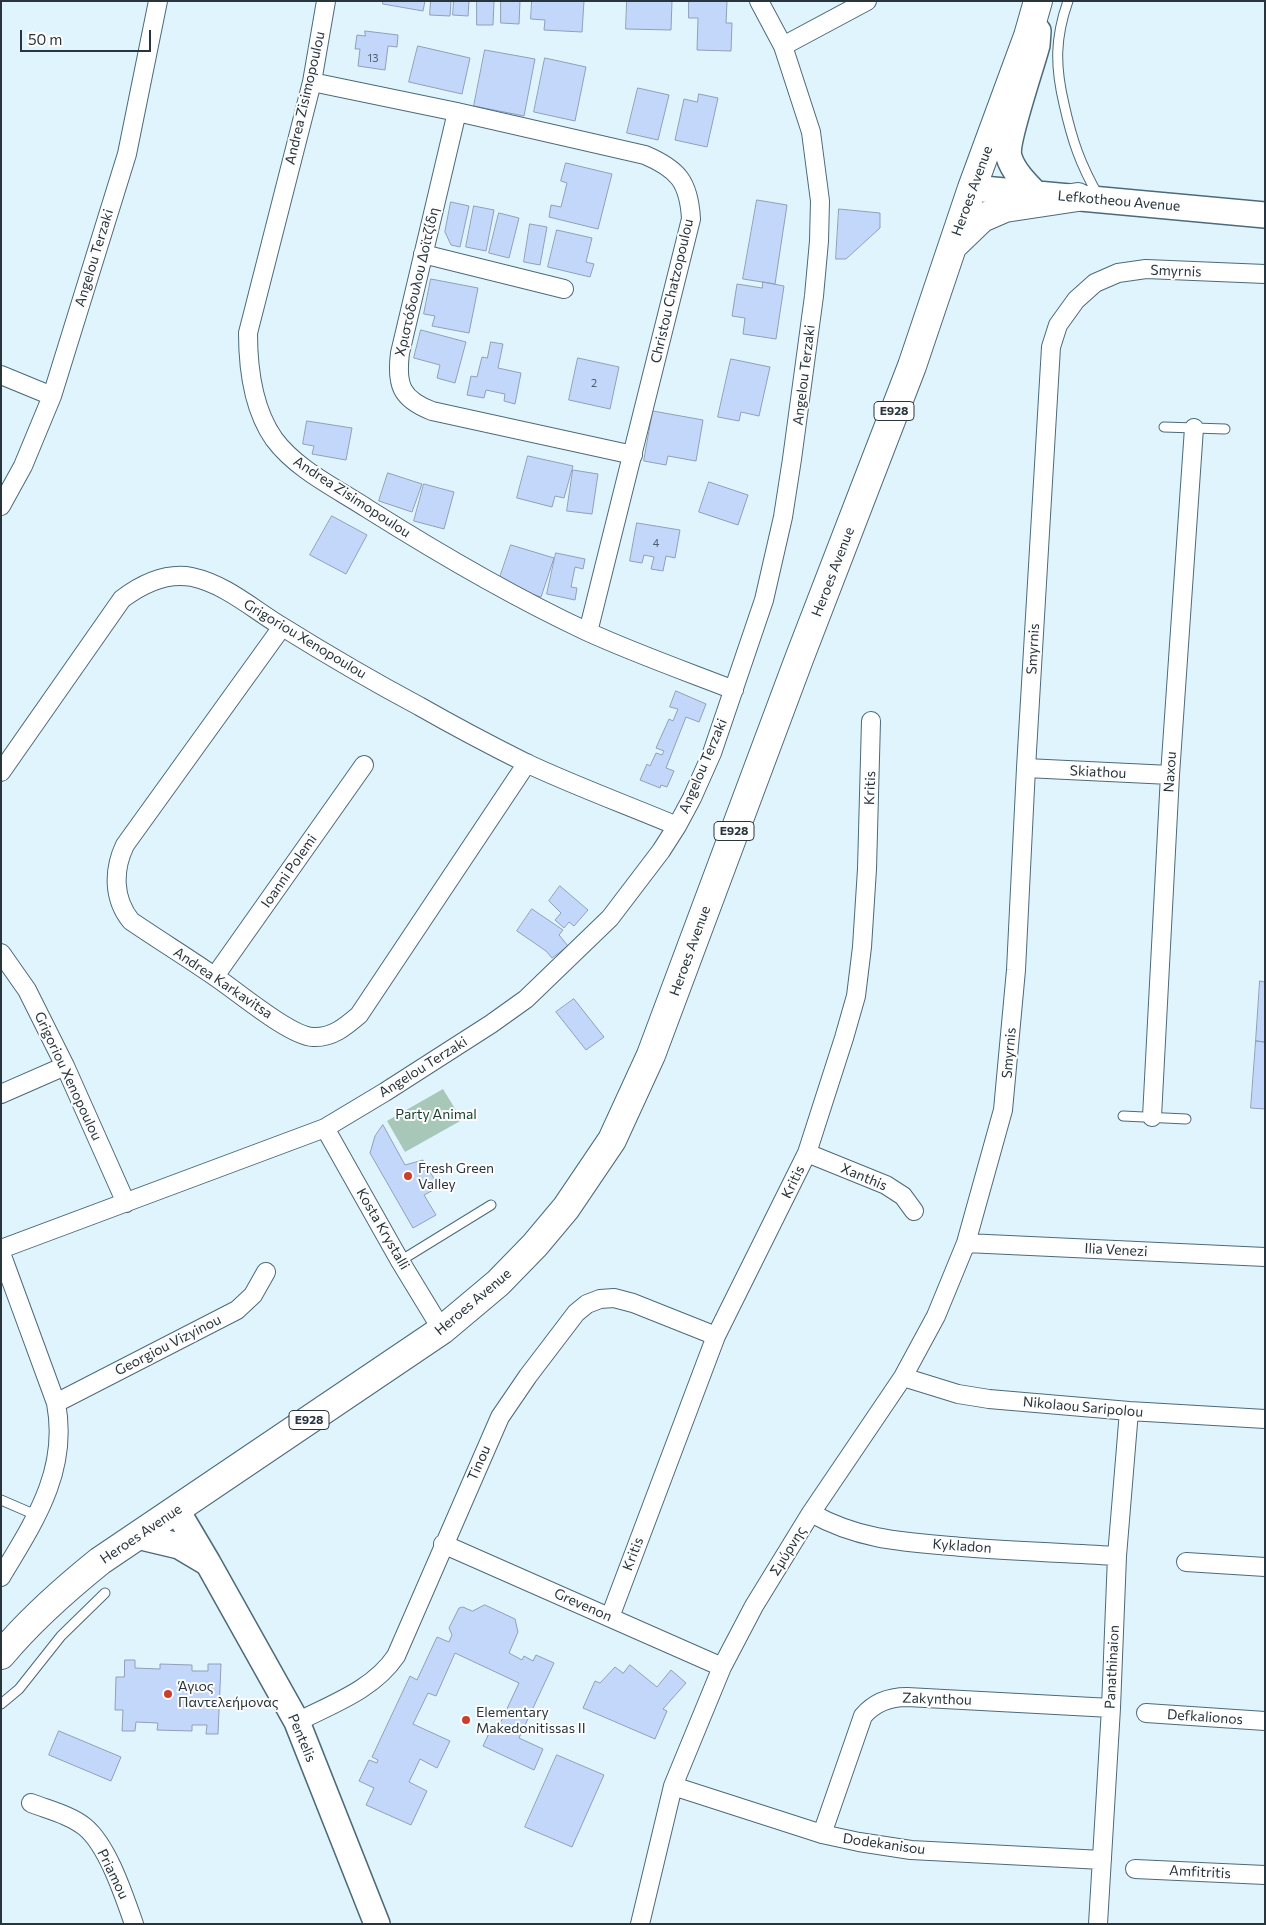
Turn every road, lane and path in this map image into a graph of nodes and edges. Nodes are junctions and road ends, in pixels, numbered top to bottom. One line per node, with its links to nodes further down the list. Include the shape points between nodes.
1 (158, 1): 19 (street, Angelou Terzaki, via 127,154)
2 (326, 1): 8 (street, Andrea Zisimopoulou)
3 (759, 1): 7 (street, Angelou Terzaki)
4 (867, 1): 7 (street)
5 (1068, 1): 12 (lane, via 1058,40 1056,64 1073,144 1084,170)
6 (1035, 10): 10 (main road, Heroes Avenue / E928); 11 (street, via 1037,45 1011,133 1009,156)
7 (783, 46): 27 (street, Angelou Terzaki, via 811,132 820,201 819,241 804,378 783,517 764,600)
8 (312, 82): 9 (street, Christou Chatzopoulou); 26 (street, Andrea Zisimopoulou, via 248,333 250,373 262,416 285,452 303,467 522,600)
9 (457, 112): 15 (street, Χριστόδουλου Δοϊτζίδη); 23 (street, Christou Chatzopoulou, via 645,155 677,173 688,191 691,219)
10 (972, 188): 11 (street, Lefkotheou Avenue); 14 (main road, Heroes Avenue / E928)
11 (1036, 194): 12 (street, Lefkotheou Avenue)
12 (1090, 198): 13 (street, Lefkotheou Avenue); 14 (main road, via 1005,208 982,218)
13 (1265, 215)
14 (952, 248): 52 (main road, Heroes Avenue / E928, via 912,366 632,1098 612,1140 590,1175 536,1245 498,1283)
15 (423, 254): 17 (street); 23 (street, Χριστόδουλου Δοϊτζίδη, via 398,366 402,390 410,400 432,411)
16 (1265, 274): 31 (street, Smyrnis, via 1146,269 1118,273 1095,283 1076,300 1058,325 1051,347)
17 (564, 289)
18 (1, 375): 19 (street)
19 (52, 396): 24 (street, Angelou Terzaki, via 23,466)
20 (1164, 427): 21 (lane)
21 (1194, 428): 22 (lane); 33 (street, Naxou)
22 (1225, 429)
23 (632, 455): 26 (street, Christou Chatzopoulou)
24 (1, 506)
25 (282, 627): 29 (street, Grigoriou Xenopoulou, via 419,707); 32 (street, Grigoriou Xenopoulou, via 224,589 190,576 171,576 139,586 122,599); 36 (street, Andrea Karkavitsa, via 125,845 116,871 119,901 131,921)
26 (588, 632): 27 (street, Andrea Zisimopoulou)
27 (734, 690): 34 (street, Angelou Terzaki, via 712,753)
28 (871, 721): 43 (street, Kritis, via 867,869 856,996)
29 (527, 763): 34 (street, Grigoriou Xenopoulou); 36 (street, Andrea Karkavitsa, via 359,1015 346,1026 325,1037 301,1035)
30 (364, 765): 36 (street, Ioanni Polemi)
31 (1026, 768): 33 (street, Skiathou); 47 (street, Smyrnis, via 1016,970 1006,1089)
32 (1, 772)
33 (1170, 775): 40 (street, Naxou)
34 (676, 826): 42 (street, Angelou Terzaki, via 610,918 526,999 492,1024)
35 (1, 954): 37 (street, Grigoriou Xenopoulou, via 27,990)
36 (215, 976)
37 (65, 1066): 38 (street); 44 (street, Grigoriou Xenopoulou)
38 (1, 1094)
39 (1123, 1116): 40 (lane)
40 (1152, 1117): 41 (lane)
41 (1186, 1119)
42 (325, 1128): 44 (street, Angelou Terzaki); 50 (street, Kosta Krystalli)
43 (807, 1153): 46 (street, Xanthis, via 886,1185 903,1196); 53 (street, Kritis)
44 (126, 1203): 48 (street, Angelou Terzaki)
45 (491, 1206): 50 (lane)
46 (914, 1211)
47 (966, 1243): 49 (street, Ilia Venezi); 54 (street, Σμύρνης, via 936,1316)
48 (1, 1251): 55 (street)
49 (1265, 1258)
50 (400, 1261): 52 (street, Kosta Krystalli)
51 (266, 1272): 55 (street, Georgiou Vizyinou, via 253,1294 237,1310)
52 (442, 1330): 59 (main road, Heroes Avenue / E928)
53 (716, 1336): 63 (street, Tinou, via 614,1298 587,1304 564,1327 500,1417); 70 (street, Kritis)
54 (903, 1377): 56 (street, Nikolaou Saripolou, via 958,1394 989,1399); 60 (street, Σμύρνης)
55 (56, 1403): 61 (street, via 60,1440 57,1459)
56 (1129, 1411): 57 (street, Nikolaou Saripolou); 64 (street, Panathinaion)
57 (1265, 1419)
58 (1, 1500): 61 (lane)
59 (176, 1509): 62 (main road, Heroes Avenue / E928); 66 (street, Pentelis)
60 (811, 1513): 64 (street, Kykladon, via 842,1529 912,1542); 72 (street, Σμύρνης, via 754,1606)
61 (38, 1516): 68 (street)
62 (137, 1536): 66 (street, via 179,1546); 71 (main road, Heroes Avenue / E928, via 65,1589)
63 (443, 1544): 70 (street, Grevenon); 77 (street, Tinou, via 396,1656 389,1665 353,1694)
64 (1117, 1556): 74 (street, Panathinaion)
65 (1186, 1562): 67 (street)
66 (208, 1563): 77 (street, Pentelis)
67 (1265, 1567)
68 (1, 1577)
69 (105, 1593): 73 (lane, via 61,1636 19,1689)
70 (610, 1617): 72 (street, Grevenon)
71 (1, 1655)
72 (722, 1666): 78 (street, Σμύρνης)
73 (1, 1704)
74 (1111, 1708): 80 (street, Zakynthou, via 907,1697 880,1702 863,1716); 81 (street, Panathinaion)
75 (1146, 1713): 76 (street, Defkalionos)
76 (1265, 1721)
77 (297, 1722): 85 (street, Pentelis)
78 (673, 1786): 80 (street, Dodekanisou); 86 (street, Σμύρνης)
79 (31, 1803): 84 (street, Priamou, via 65,1815 86,1828 104,1852)
80 (822, 1834): 81 (street, Dodekanisou, via 911,1850)
81 (1102, 1860): 87 (street, Panathinaion)
82 (1135, 1869): 83 (street, Amfitritis)
83 (1265, 1875)
84 (134, 1924)
85 (377, 1924)
86 (640, 1924)
87 (1098, 1924)

